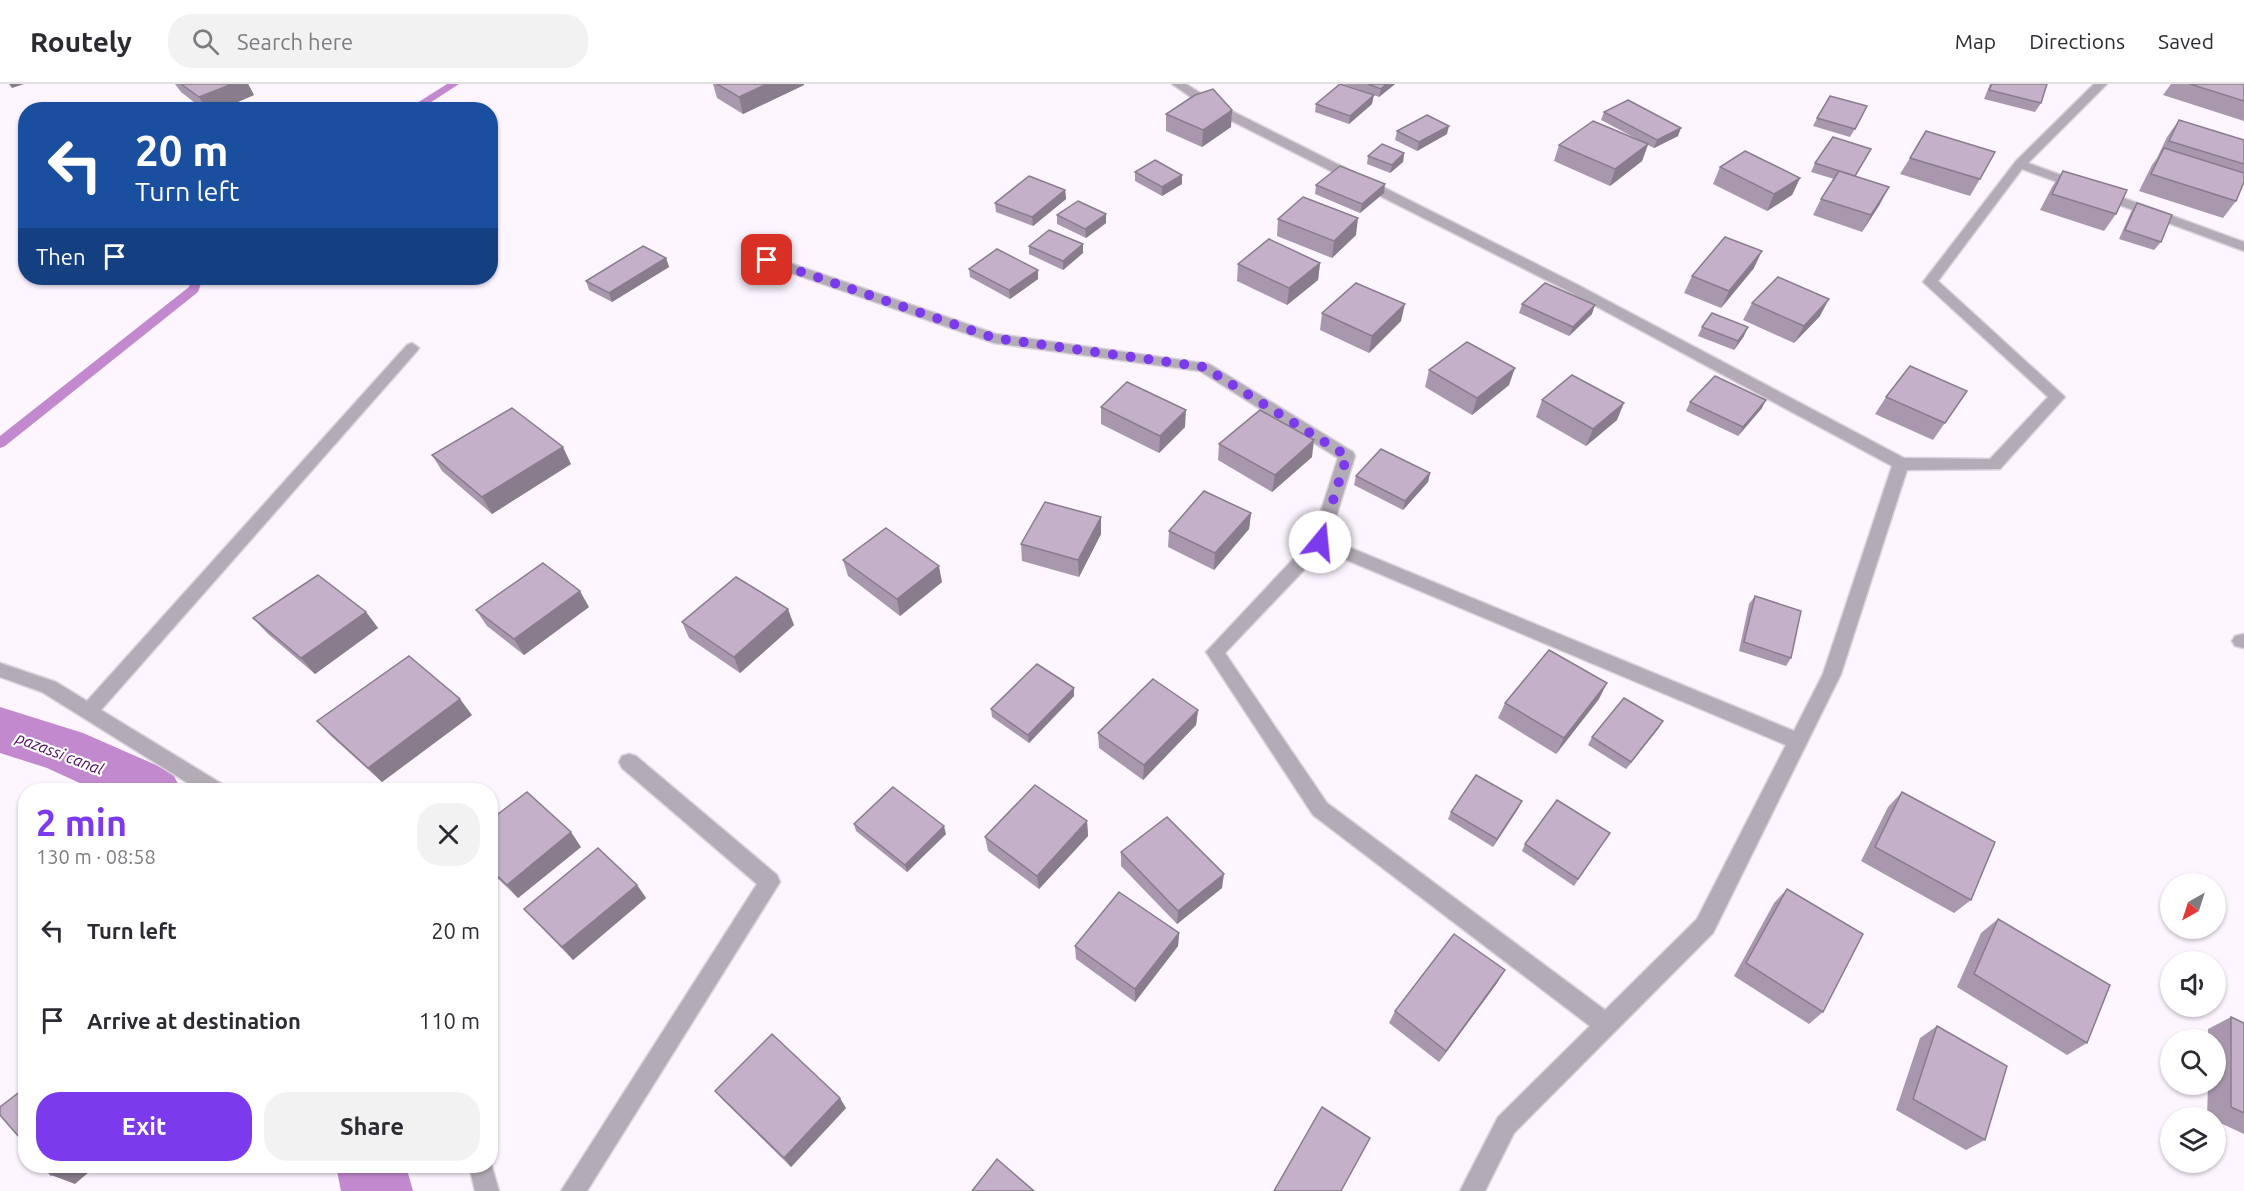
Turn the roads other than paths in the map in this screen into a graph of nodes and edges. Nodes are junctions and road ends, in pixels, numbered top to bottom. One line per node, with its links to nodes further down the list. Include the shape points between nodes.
1 (1178, 84): 7 (street, via 1212,106 1571,287)
2 (2101, 84): 3 (street)
3 (2020, 164): 4 (street); 7 (street, via 1930,282 2057,397 1994,465)
4 (2244, 247)
5 (767, 260): 8 (street, via 994,338 1204,367 1347,456)
6 (412, 348): 10 (street)
7 (1901, 464): 11 (street, via 1832,674)
8 (1320, 542): 11 (street); 14 (street, via 1215,651 1320,810)
9 (0, 670): 10 (street, via 49,687)
10 (89, 711): 13 (street)
11 (1797, 741): 14 (street, via 1705,926)
12 (629, 762): 17 (street, via 770,882)
13 (204, 783)
14 (1607, 1024): 18 (street, via 1506,1125)
15 (483, 1173): 16 (street)
16 (487, 1191)
17 (573, 1191)
18 (1472, 1191)

